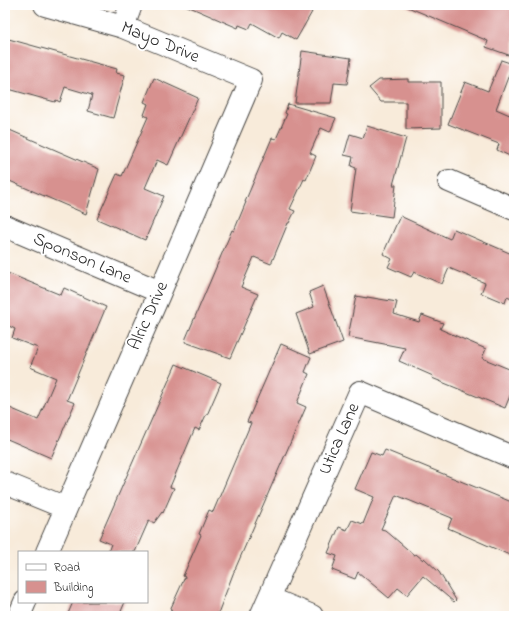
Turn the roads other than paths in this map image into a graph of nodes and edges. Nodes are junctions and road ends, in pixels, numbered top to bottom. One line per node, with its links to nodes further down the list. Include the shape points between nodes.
1 (45, 5): 3 (street, Mayo Drive)
2 (131, 5): 3 (street)
3 (123, 27): 4 (street, Mayo Drive)
4 (251, 80): 8 (street, Alric Drive)
5 (449, 181): 6 (street)
6 (514, 209)
7 (5, 226): 8 (street, Sponson Lane)
8 (160, 292): 11 (street, Alric Drive)
9 (514, 458): 14 (street, Utica Lane, via 360,392)
10 (5, 483): 11 (street)
11 (66, 508): 12 (street, Alric Drive)
12 (47, 551)
13 (25, 603): 15 (street)
14 (265, 607): 16 (street)
15 (19, 616)
16 (312, 616)

